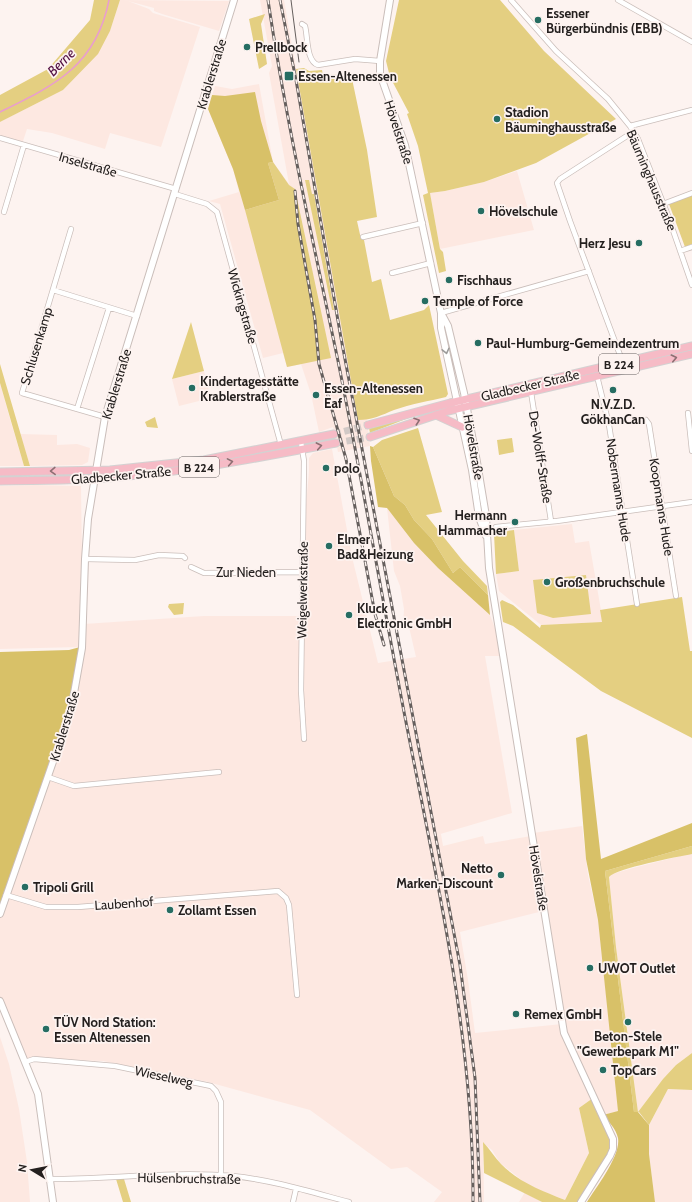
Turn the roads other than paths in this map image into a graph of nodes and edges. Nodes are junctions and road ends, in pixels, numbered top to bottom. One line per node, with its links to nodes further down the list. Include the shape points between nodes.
1 (234, 0): 13 (main road, Krablerstraße)
2 (390, 0): 7 (main road, Hövelstraße)
3 (511, 0): 9 (street, Bäuminghausstraße, via 556,51 608,99)
4 (618, 0): 6 (street)
5 (302, 24): 7 (street, via 305,26 311,60 315,64 355,59)
6 (692, 42)
7 (380, 61): 17 (main road, Hövelstraße, via 381,77 405,144)
8 (692, 110): 9 (street)
9 (630, 126): 10 (street, Bäuminghausstraße)
10 (633, 132): 15 (street, Bäuminghausstraße); 23 (street, via 558,181 570,222)
11 (0, 138): 12 (street, Inselstraße)
12 (24, 145): 13 (street, Inselstraße); 16 (street)
13 (175, 192): 29 (main road, Krablerstraße); 49 (street, Wickingstraße, via 207,204 217,212)
14 (692, 193): 15 (street)
15 (663, 204): 21 (street, Bäuminghausstraße)
16 (4, 212)
17 (422, 223): 19 (street); 22 (main road, Hövelstraße)
18 (70, 229): 26 (street, Schlusenkamp)
19 (363, 237)
20 (692, 247): 21 (street)
21 (680, 251): 25 (street, Bäuminghausstraße)
22 (431, 263): 24 (street); 28 (main road, Hövelstraße)
23 (589, 271): 28 (street); 32 (street)
24 (392, 273)
25 (692, 285)
26 (53, 290): 27 (street, Schlusenkamp); 38 (street, Schlusenkamp, via 22,393)
27 (109, 308): 29 (street, Schlusenkamp); 38 (street)
28 (441, 313): 35 (main road, Hövelstraße, via 448,326); 36 (main road, Hövelstraße, one-way to 36, via 441,328)
29 (137, 316): 42 (main road, Krablerstraße)
30 (692, 346): 32 (main road, Gladbecker Straße / B 224)
31 (692, 354): 33 (main road, Gladbecker Straße / B 224, one-way to 31)
32 (623, 363): 35 (main road, Gladbecker Straße / B 224)
33 (597, 376): 34 (main road, Gladbecker Straße / B 224); 58 (street, Nobermanns Hude, via 609,425)
34 (531, 392): 37 (main road, Gladbecker Straße / B 224); 59 (street, De-Wolff-Straße)
35 (465, 399): 36 (main road, Gladbecker Straße / B 224); 37 (main road, Hövelstraße)
36 (457, 401): 39 (main road, Hövelstraße); 44 (main road, Gladbecker Straße / B 224)
37 (466, 407): 39 (main road, Gladbecker Straße / B 224); 61 (main road, Hövelstraße, via 486,516)
38 (77, 409): 42 (street, Schlusenkamp)
39 (458, 409): 41 (main road, Gladbecker Straße / B 224); 45 (main road, Hövelstraße)
40 (688, 413): 51 (street)
41 (436, 415): 45 (main road); 47 (main road, Gladbecker Straße / B 224, one-way to 41)
42 (105, 417): 52 (main road, Krablerstraße)
43 (646, 420): 57 (street, Koopmanns Hude, via 649,424)
44 (368, 425)
45 (462, 427): 61 (main road, Hövelstraße, via 479,517)
46 (334, 434): 50 (main road, Gladbecker Straße / B 224)
47 (370, 437)
48 (336, 443): 50 (main road, Gladbecker Straße / B 224, one-way to 48)
49 (281, 445): 50 (main road, Gladbecker Straße / B 224); 52 (main road, Gladbecker Straße / B 224, via 204,460)
50 (302, 446): 54 (main road, Gladbecker Straße / B 224, one-way to 50, via 214,465); 65 (street, Weigelwerkstraße)
51 (692, 451)
52 (96, 470): 53 (main road, Gladbecker Straße / B 224, one-way to 53); 54 (main road, Krablerstraße)
53 (0, 472)
54 (94, 479): 55 (main road, Gladbecker Straße / B 224); 63 (main road, Krablerstraße)
55 (0, 481)
56 (692, 502): 57 (street)
57 (662, 506): 58 (street); 66 (street, Koopmanns Hude)
58 (623, 512): 59 (street); 67 (street, Nobermanns Hude)
59 (551, 521): 60 (street)
60 (496, 527)
61 (486, 536): 82 (main road, Hövelstraße, via 564,1033 613,1139 610,1156)
62 (185, 558): 63 (street, via 159,556 135,560)
63 (85, 559): 70 (main road, Krablerstraße, via 83,638 77,683 72,710)
64 (191, 567): 65 (street, Zur Nieden, via 204,573)
65 (302, 572): 68 (street, Weigelwerkstraße)
66 (676, 596)
67 (637, 604)
68 (304, 739)
69 (219, 772): 70 (street, Krablerstraße, via 74,786)
70 (48, 777): 71 (main road, Krablerstraße)
71 (6, 895): 72 (main road, Krablerstraße); 73 (street, Laubenhof, via 46,907 78,907 278,891 289,905)
72 (0, 914)
73 (297, 996)
74 (0, 1001): 75 (main road)
75 (25, 1062): 76 (street, Wieselweg, via 34,1060 106,1065 211,1086 221,1102); 77 (main road, via 41,1104)
76 (222, 1176): 77 (street, Hülsenbruchstraße); 78 (street, Hülsenbruchstraße)
77 (51, 1179): 79 (main road)
78 (296, 1188): 80 (street); 81 (street, Hülsenbruchstraße)
79 (54, 1202)
80 (293, 1202)
81 (349, 1202)
82 (581, 1202)

